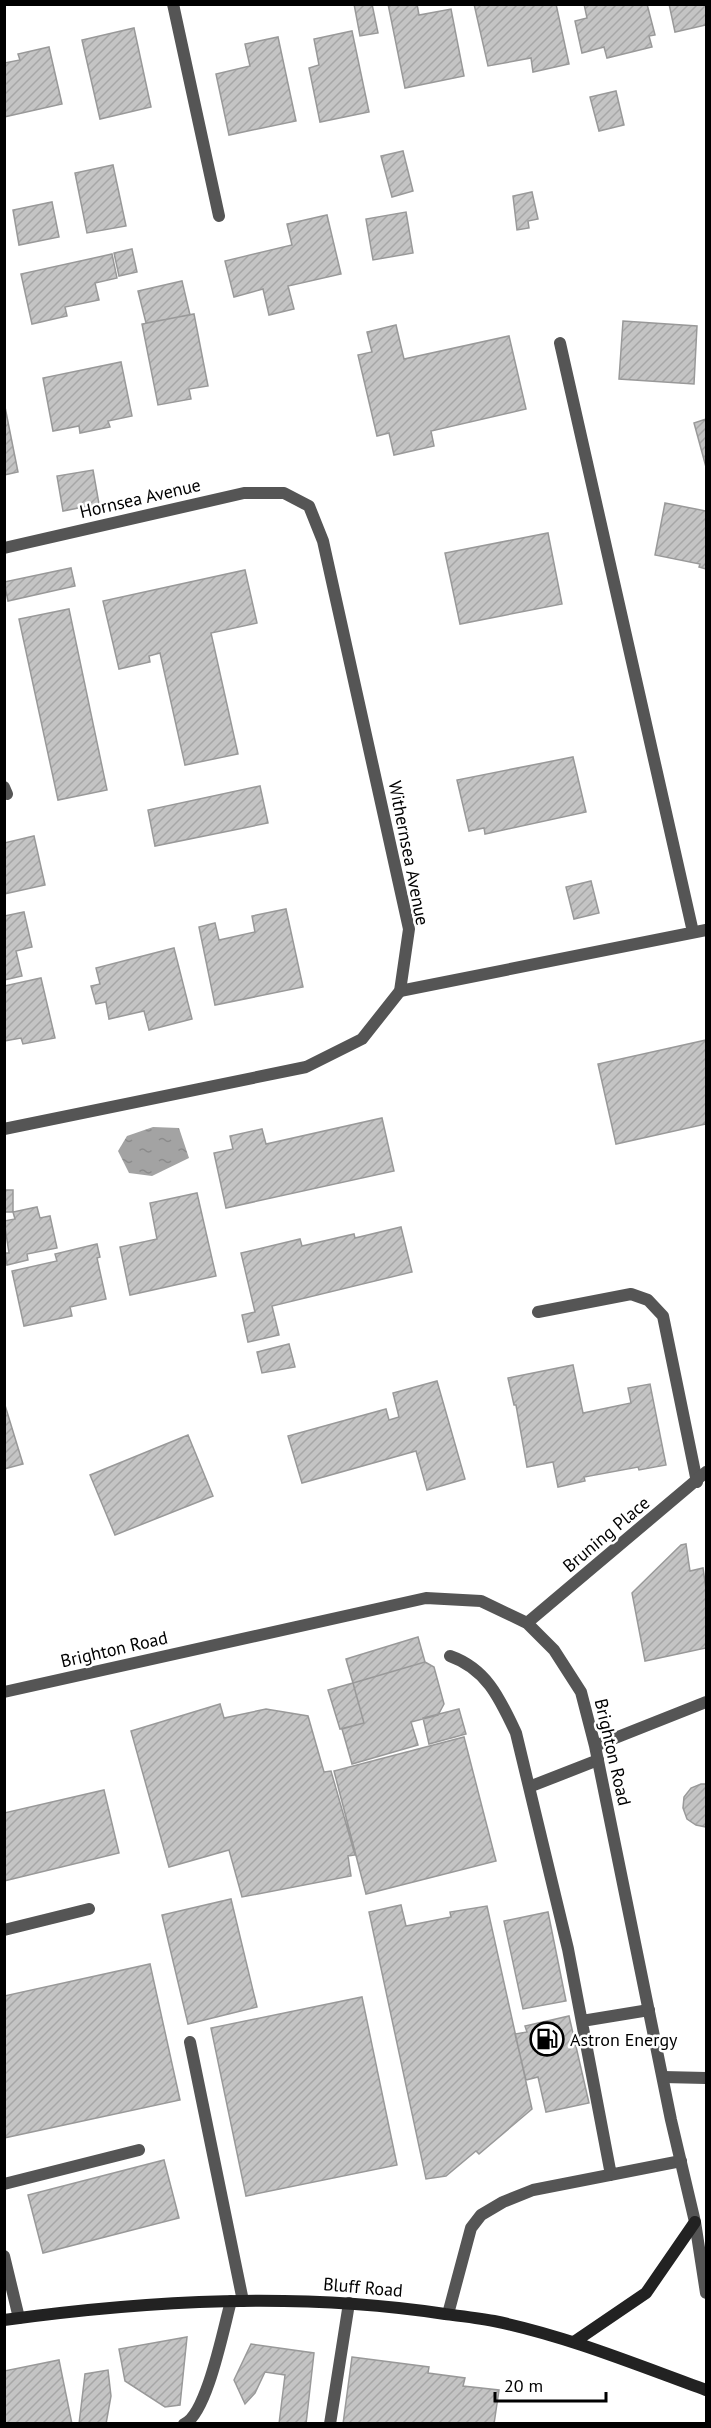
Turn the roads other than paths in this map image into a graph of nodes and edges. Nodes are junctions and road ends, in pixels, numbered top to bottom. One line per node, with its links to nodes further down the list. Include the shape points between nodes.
1 (173, 4): 2 (street)
2 (219, 216)
3 (560, 343): 7 (street)
4 (284, 493): 5 (street, Hornsea Avenue, via 244,493); 8 (street, Withernsea Avenue, via 309,506 323,541 409,929)
5 (4, 548)
6 (706, 930): 7 (street)
7 (693, 932): 8 (street)
8 (400, 991): 9 (street, Withernsea Avenue, via 362,1040 306,1067)
9 (4, 1129)
10 (538, 1312): 12 (street, via 631,1294 648,1300 663,1316)
11 (706, 1472): 12 (street, Bruning Place)
12 (697, 1482): 13 (street, Bruning Place)
13 (527, 1623): 15 (street, Brighton Road, via 481,1601 426,1598); 17 (street, Brighton Road, via 554,1650 581,1692)
14 (450, 1656): 19 (street, via 467,1662 501,1700 516,1733)
15 (4, 1692)
16 (706, 1702): 17 (street)
17 (595, 1746): 18 (street, Brighton Road)
18 (598, 1760): 19 (street); 22 (street, Brighton Road)
19 (529, 1787): 23 (street)
20 (89, 1909): 21 (street)
21 (4, 1929)
22 (649, 2010): 23 (street); 25 (street, Brighton Road)
23 (582, 2021): 29 (street)
24 (190, 2042): 34 (street)
25 (663, 2077): 26 (street); 28 (street, Brighton Road)
26 (706, 2078)
27 (139, 2150): 30 (street)
28 (681, 2161): 29 (street); 31 (street, Brighton Road)
29 (611, 2175): 36 (street, via 533,2190 481,2215 471,2228)
30 (4, 2184)
31 (695, 2222): 33 (street, Brighton Road); 39 (main road, via 646,2293)
32 (4, 2256): 37 (street)
33 (706, 2293)
34 (237, 2301): 35 (main road, Bluff Road); 37 (main road, Bluff Road, via 94,2308); 41 (street, via 204,2398 191,2421)
35 (349, 2303): 36 (main road, Bluff Road); 42 (street)
36 (448, 2314): 39 (main road, Bluff Road, via 494,2321)
37 (19, 2318): 38 (main road, Bluff Road)
38 (4, 2320)
39 (574, 2342): 40 (main road, Bluff Road)
40 (706, 2390)
41 (184, 2424)
42 (330, 2424)

